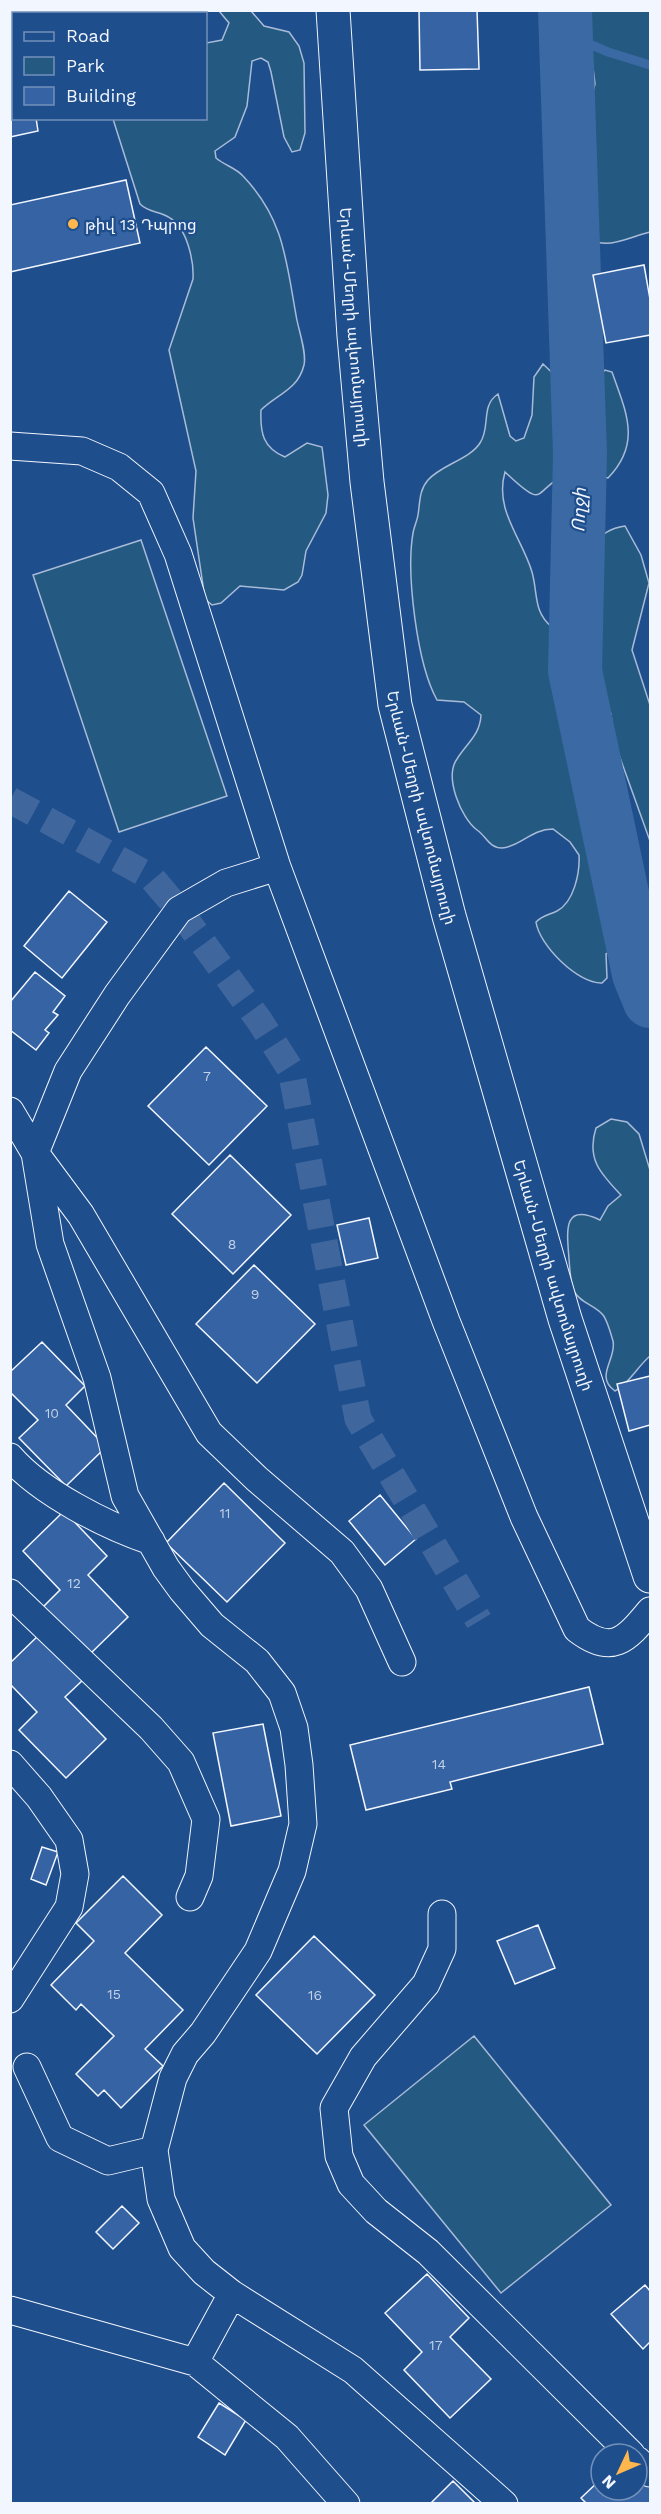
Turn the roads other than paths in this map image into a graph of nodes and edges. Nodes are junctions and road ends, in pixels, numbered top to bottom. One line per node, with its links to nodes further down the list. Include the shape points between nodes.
1 (333, 10): 8 (highway, Երևան-Մեղրի ավտոմայրուղի, via 367,482 395,705 449,916 565,1319)
2 (10, 446): 3 (street, via 82,451 119,467 151,494 178,554)
3 (277, 867): 5 (street, via 226,883 179,910 68,1071); 10 (street, via 446,1321 524,1517 577,1629 590,1639 606,1644 618,1642)
4 (10, 1111): 5 (street)
5 (35, 1153): 7 (street, via 50,1244 97,1378 125,1496); 11 (street, via 81,1215 209,1432 342,1552 369,1589)
6 (10, 1457): 7 (street, via 58,1496)
7 (151, 1541): 17 (street, via 166,1568 212,1625 257,1661 282,1693 294,1728 303,1824 292,1871 258,1951 185,2054 173,2078)
8 (651, 1576)
9 (10, 1593): 13 (street, via 182,1762 206,1819 199,1876)
10 (651, 1611)
11 (402, 1662)
12 (10, 1764): 15 (street, via 69,1840 75,1874 69,1907)
13 (190, 1896)
14 (442, 1914): 21 (street, via 442,1948 426,1984 363,2057 334,2108 339,2156 351,2184 376,2211 428,2252)
15 (10, 1999)
16 (27, 2067): 17 (street, via 60,2138 108,2161)
17 (154, 2150): 18 (street, via 161,2199 182,2248)
18 (232, 2294): 20 (street); 23 (street, via 353,2370)
19 (10, 2310): 20 (street)
20 (195, 2362): 22 (street, via 288,2437)
21 (619, 2442)
22 (346, 2504)
23 (504, 2504)

